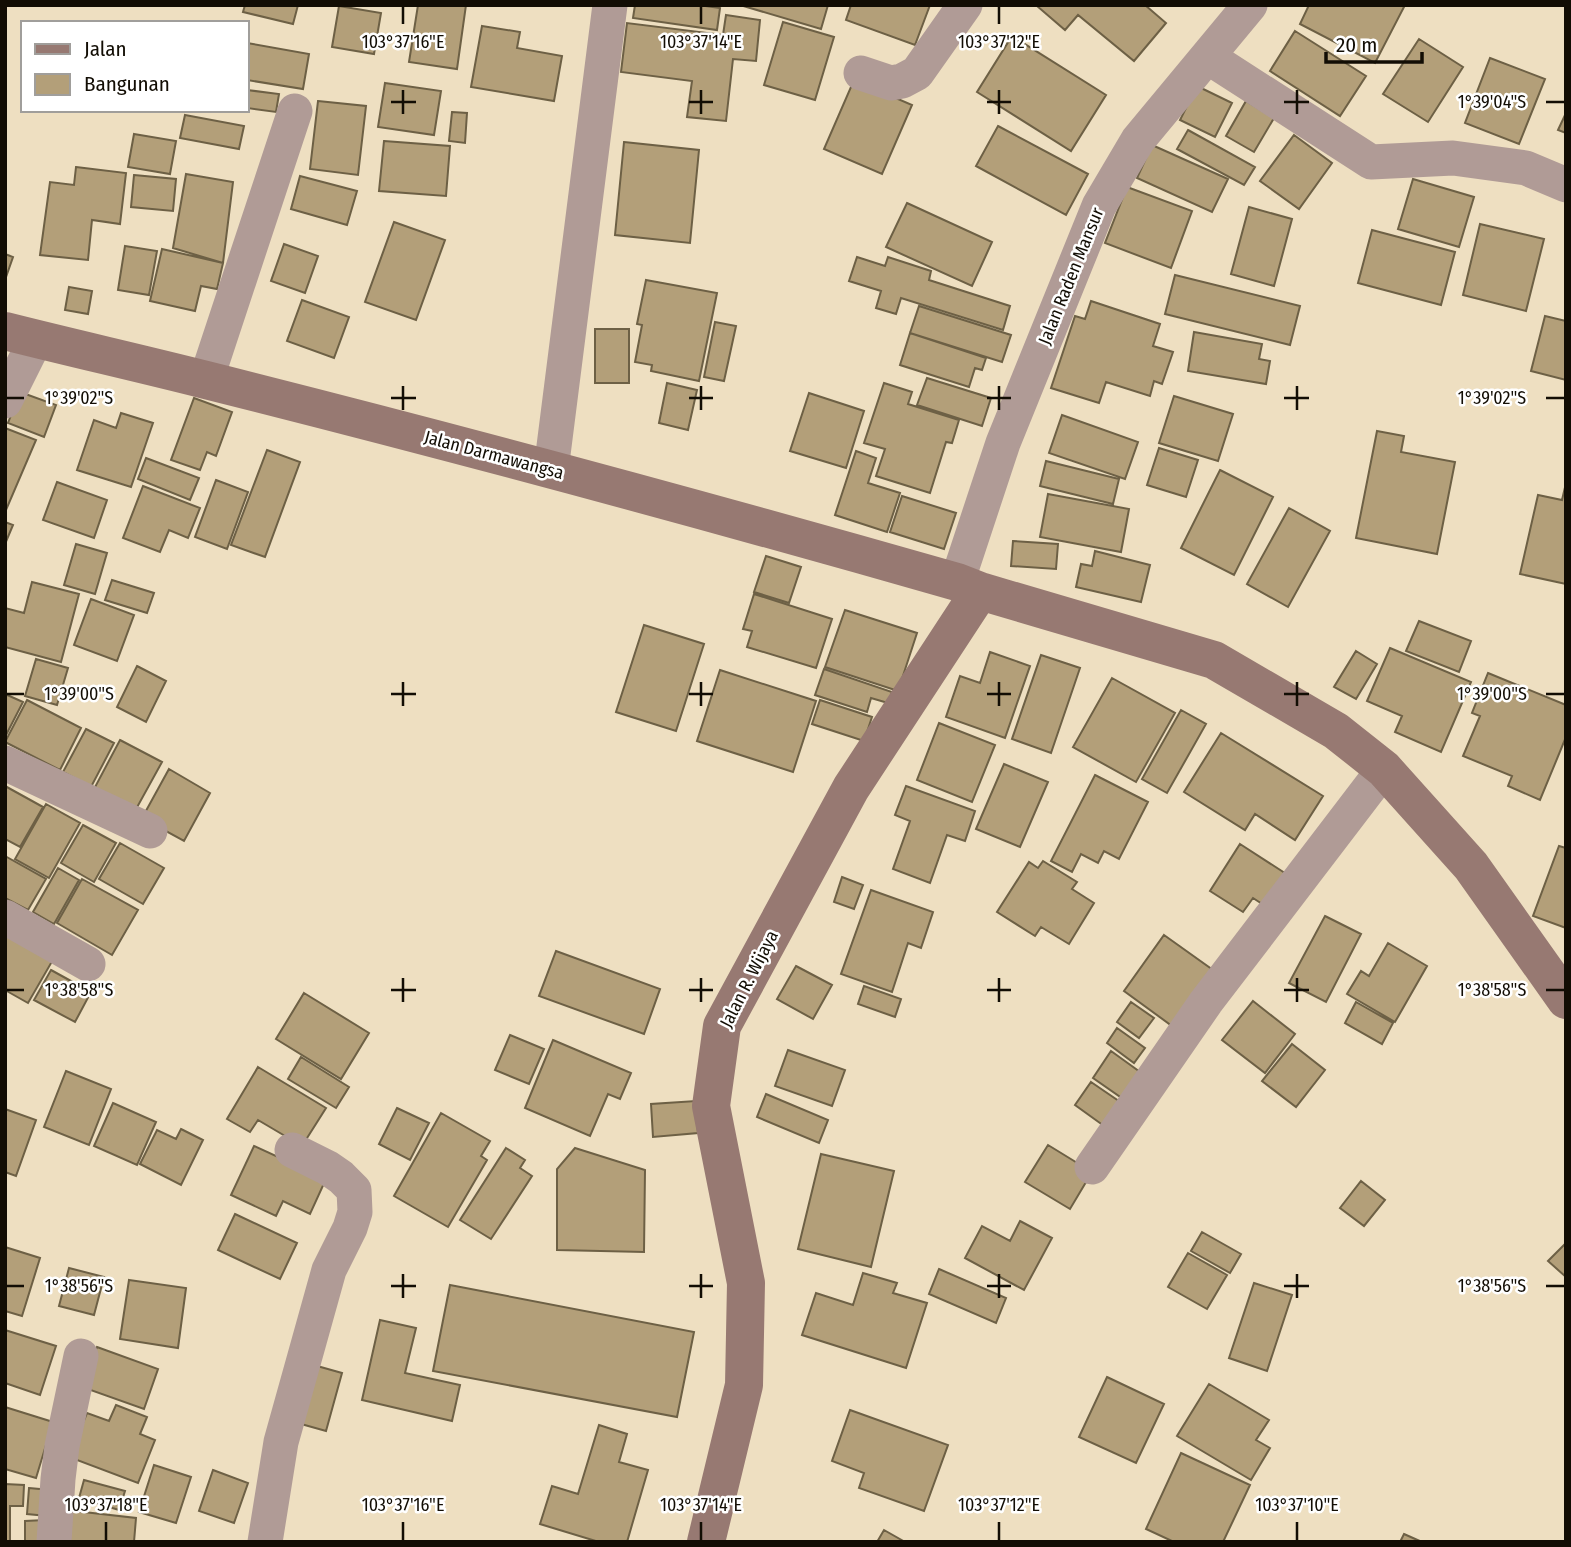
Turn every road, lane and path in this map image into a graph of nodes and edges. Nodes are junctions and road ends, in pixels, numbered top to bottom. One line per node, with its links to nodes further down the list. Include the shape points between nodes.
1 (610, 5): 11 (street)
2 (965, 5): 5 (street, via 917,74 891,83)
3 (1250, 5): 4 (street, Jalan Raden Mansur)
4 (1208, 57): 7 (street, via 1371,162 1454,158 1526,168); 12 (street, Jalan Raden Mansur, via 1138,139 1099,206 1003,443)
5 (861, 74)
6 (295, 111): 9 (street)
7 (1566, 186)
8 (21, 335): 9 (main road, Jalan Darmawangsa); 10 (street)
9 (206, 380): 11 (main road, Jalan Darmawangsa)
10 (5, 401)
11 (551, 470): 12 (main road, Jalan Darmawangsa)
12 (969, 586): 14 (main road, Jalan Darmawangsa, via 1214,660 1336,731); 24 (main road, Jalan R. Wijaya, via 851,788 722,1026 711,1106 746,1283 744,1385)
13 (5, 762): 15 (street)
14 (1384, 769): 18 (main road, Jalan Darmawangsa, via 1471,866); 20 (street, via 1206,1002)
15 (150, 831)
16 (5, 917): 17 (street)
17 (88, 964)
18 (1566, 1000)
19 (292, 1150): 23 (street, via 341,1177 354,1191 355,1212 329,1270 281,1443)
20 (1092, 1167)
21 (81, 1356): 22 (street, via 62,1446)
22 (54, 1542)
23 (265, 1542)
24 (706, 1542)

